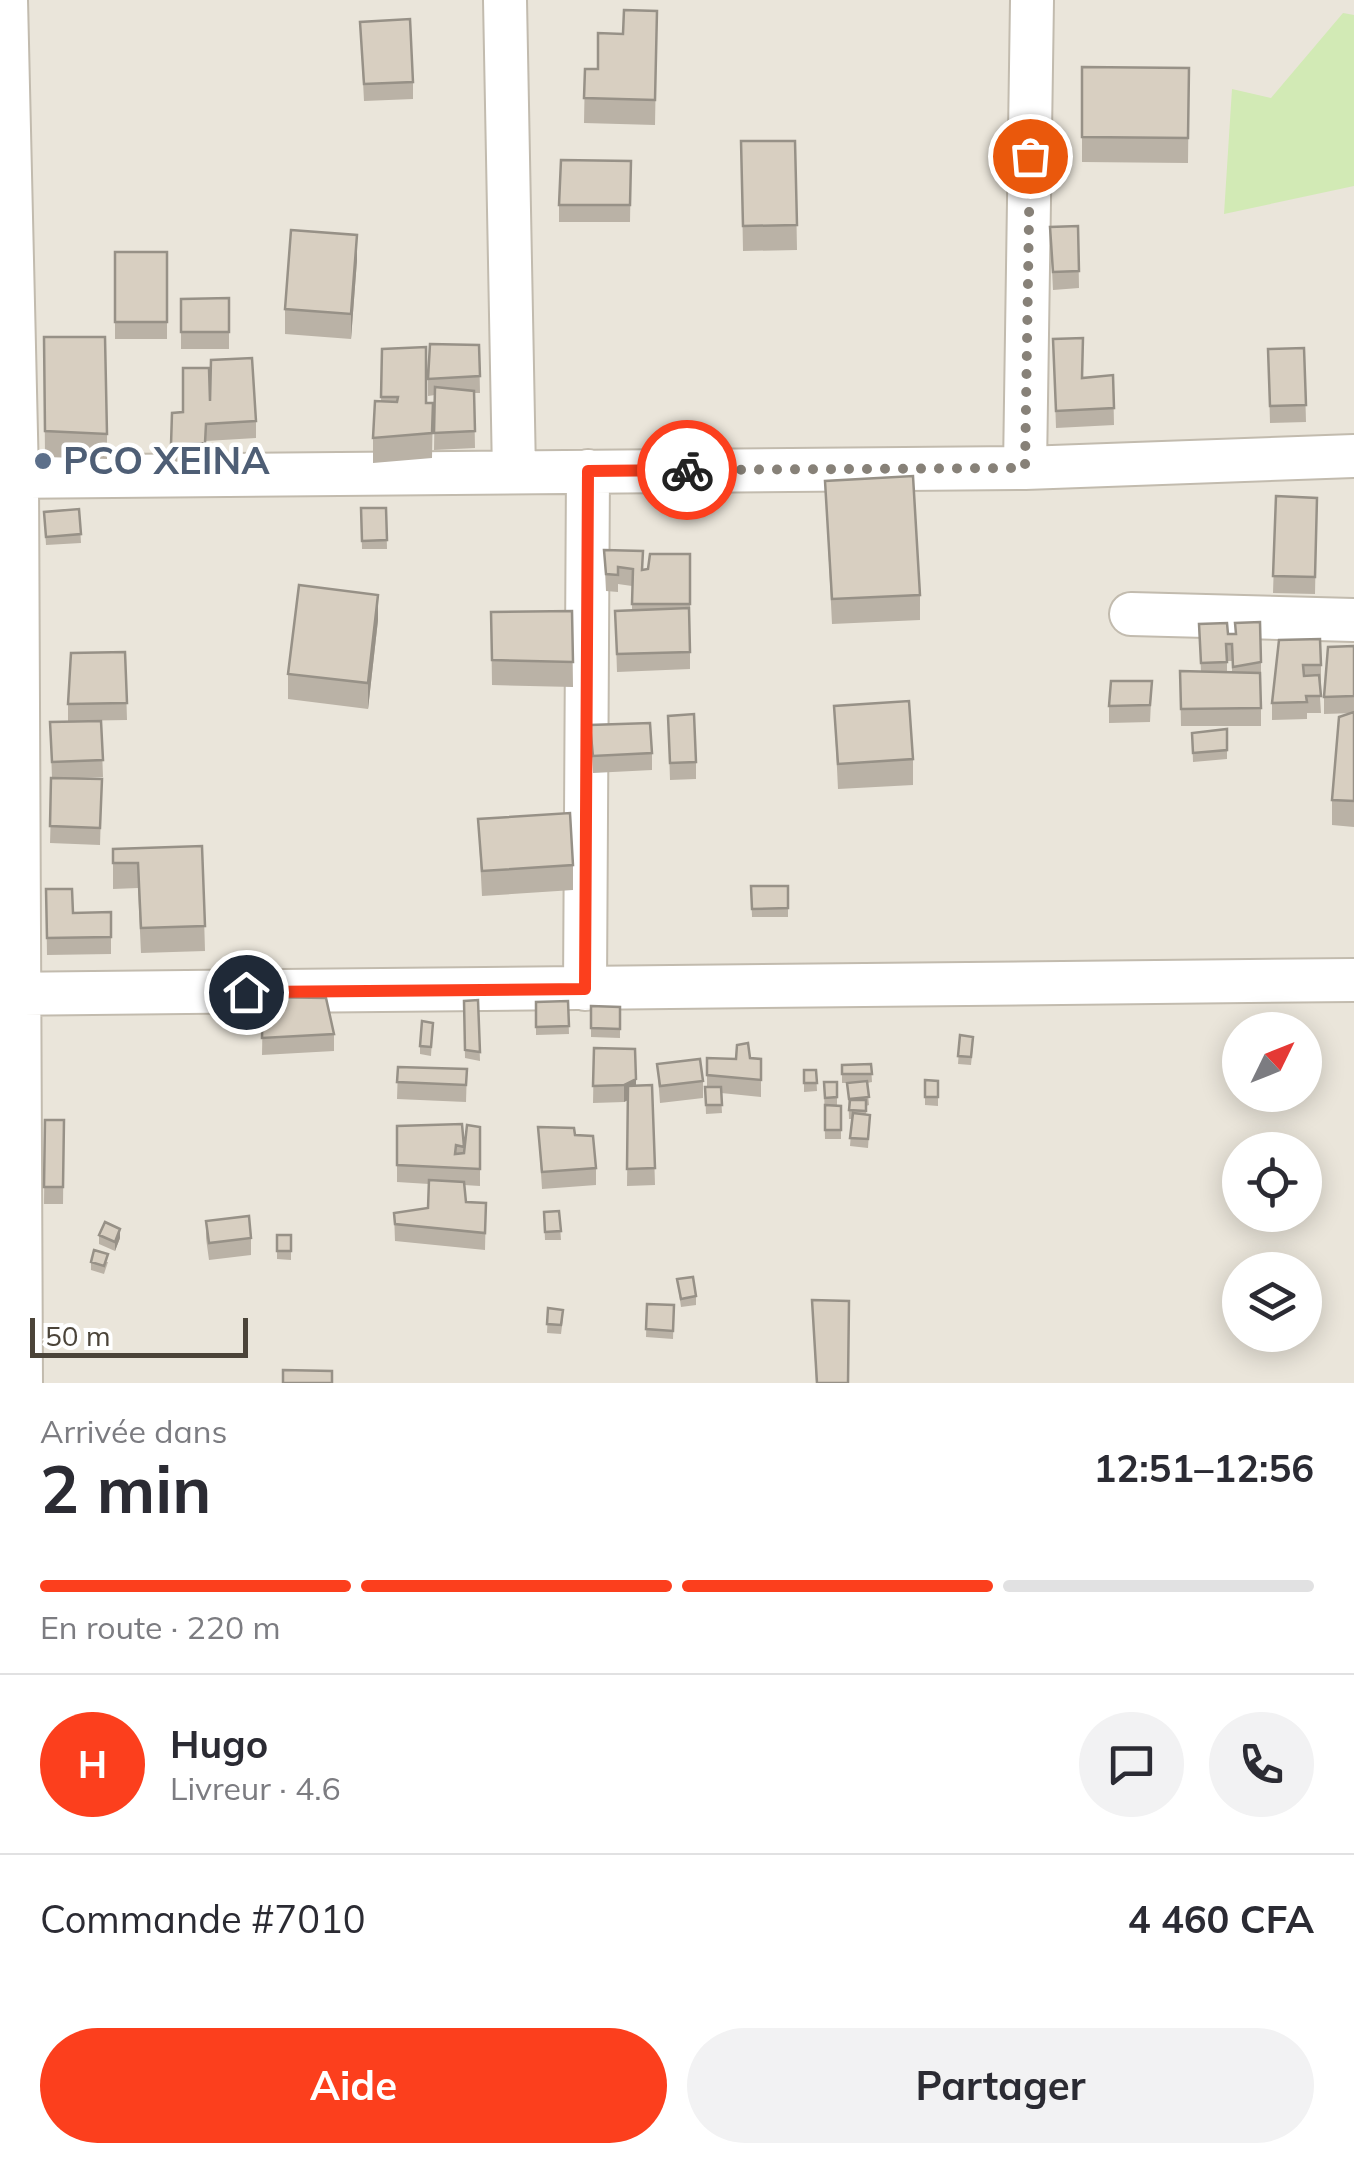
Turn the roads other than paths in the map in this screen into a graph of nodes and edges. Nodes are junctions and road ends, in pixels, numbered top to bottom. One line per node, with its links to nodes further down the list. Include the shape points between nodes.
1 (6, 0): 8 (street)
2 (505, 0): 7 (street)
3 (1032, 0): 5 (street)
4 (1354, 456): 5 (street)
5 (1025, 468): 6 (street)
6 (588, 471): 7 (street); 12 (street)
7 (514, 472): 8 (street)
8 (8, 477): 13 (street)
9 (1130, 614): 10 (street)
10 (1354, 620)
11 (1354, 980): 12 (street)
12 (585, 989): 13 (street)
13 (10, 994): 14 (street)
14 (21, 1383)

